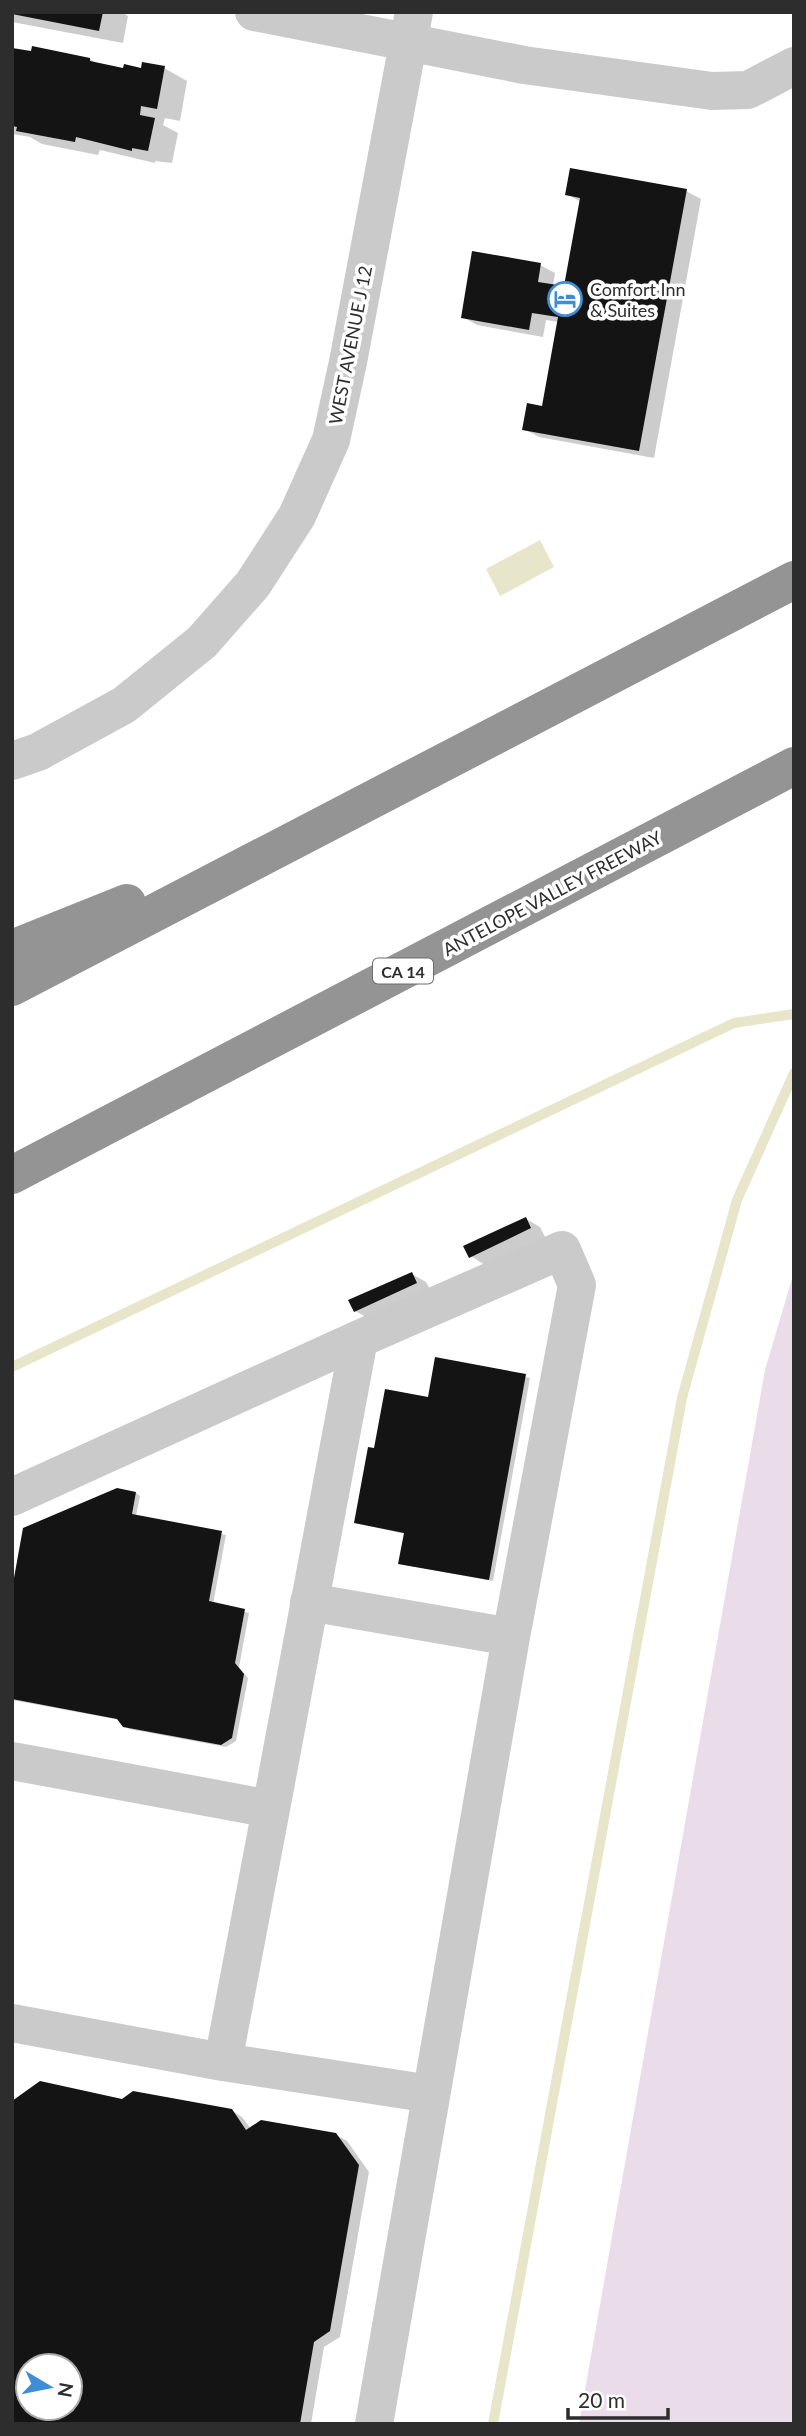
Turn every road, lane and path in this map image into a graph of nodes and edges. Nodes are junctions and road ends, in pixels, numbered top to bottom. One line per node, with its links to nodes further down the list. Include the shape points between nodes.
1 (254, 12): 2 (street)
2 (412, 28): 3 (street, via 524,65 712,90 748,90); 5 (street, WEST AVENUE J 12, via 331,440 297,516 253,584 202,642 124,705 38,752)
3 (794, 66)
4 (794, 580): 7 (highway)
5 (12, 761)
6 (794, 766): 10 (highway, ANTELOPE VALLEY FREEWAY / CA 14)
7 (304, 834): 8 (highway); 9 (highway)
8 (12, 949)
9 (12, 987)
10 (12, 1175)
11 (359, 1339): 12 (street); 13 (street); 14 (street, via 562,1250 577,1285)
12 (12, 1497)
13 (310, 1602): 14 (street); 16 (street)
14 (510, 1637): 19 (street)
15 (12, 1761): 16 (street)
16 (271, 1809): 18 (street)
17 (12, 2024): 18 (street)
18 (223, 2062): 19 (street)
19 (431, 2094): 20 (street)
20 (374, 2424)

